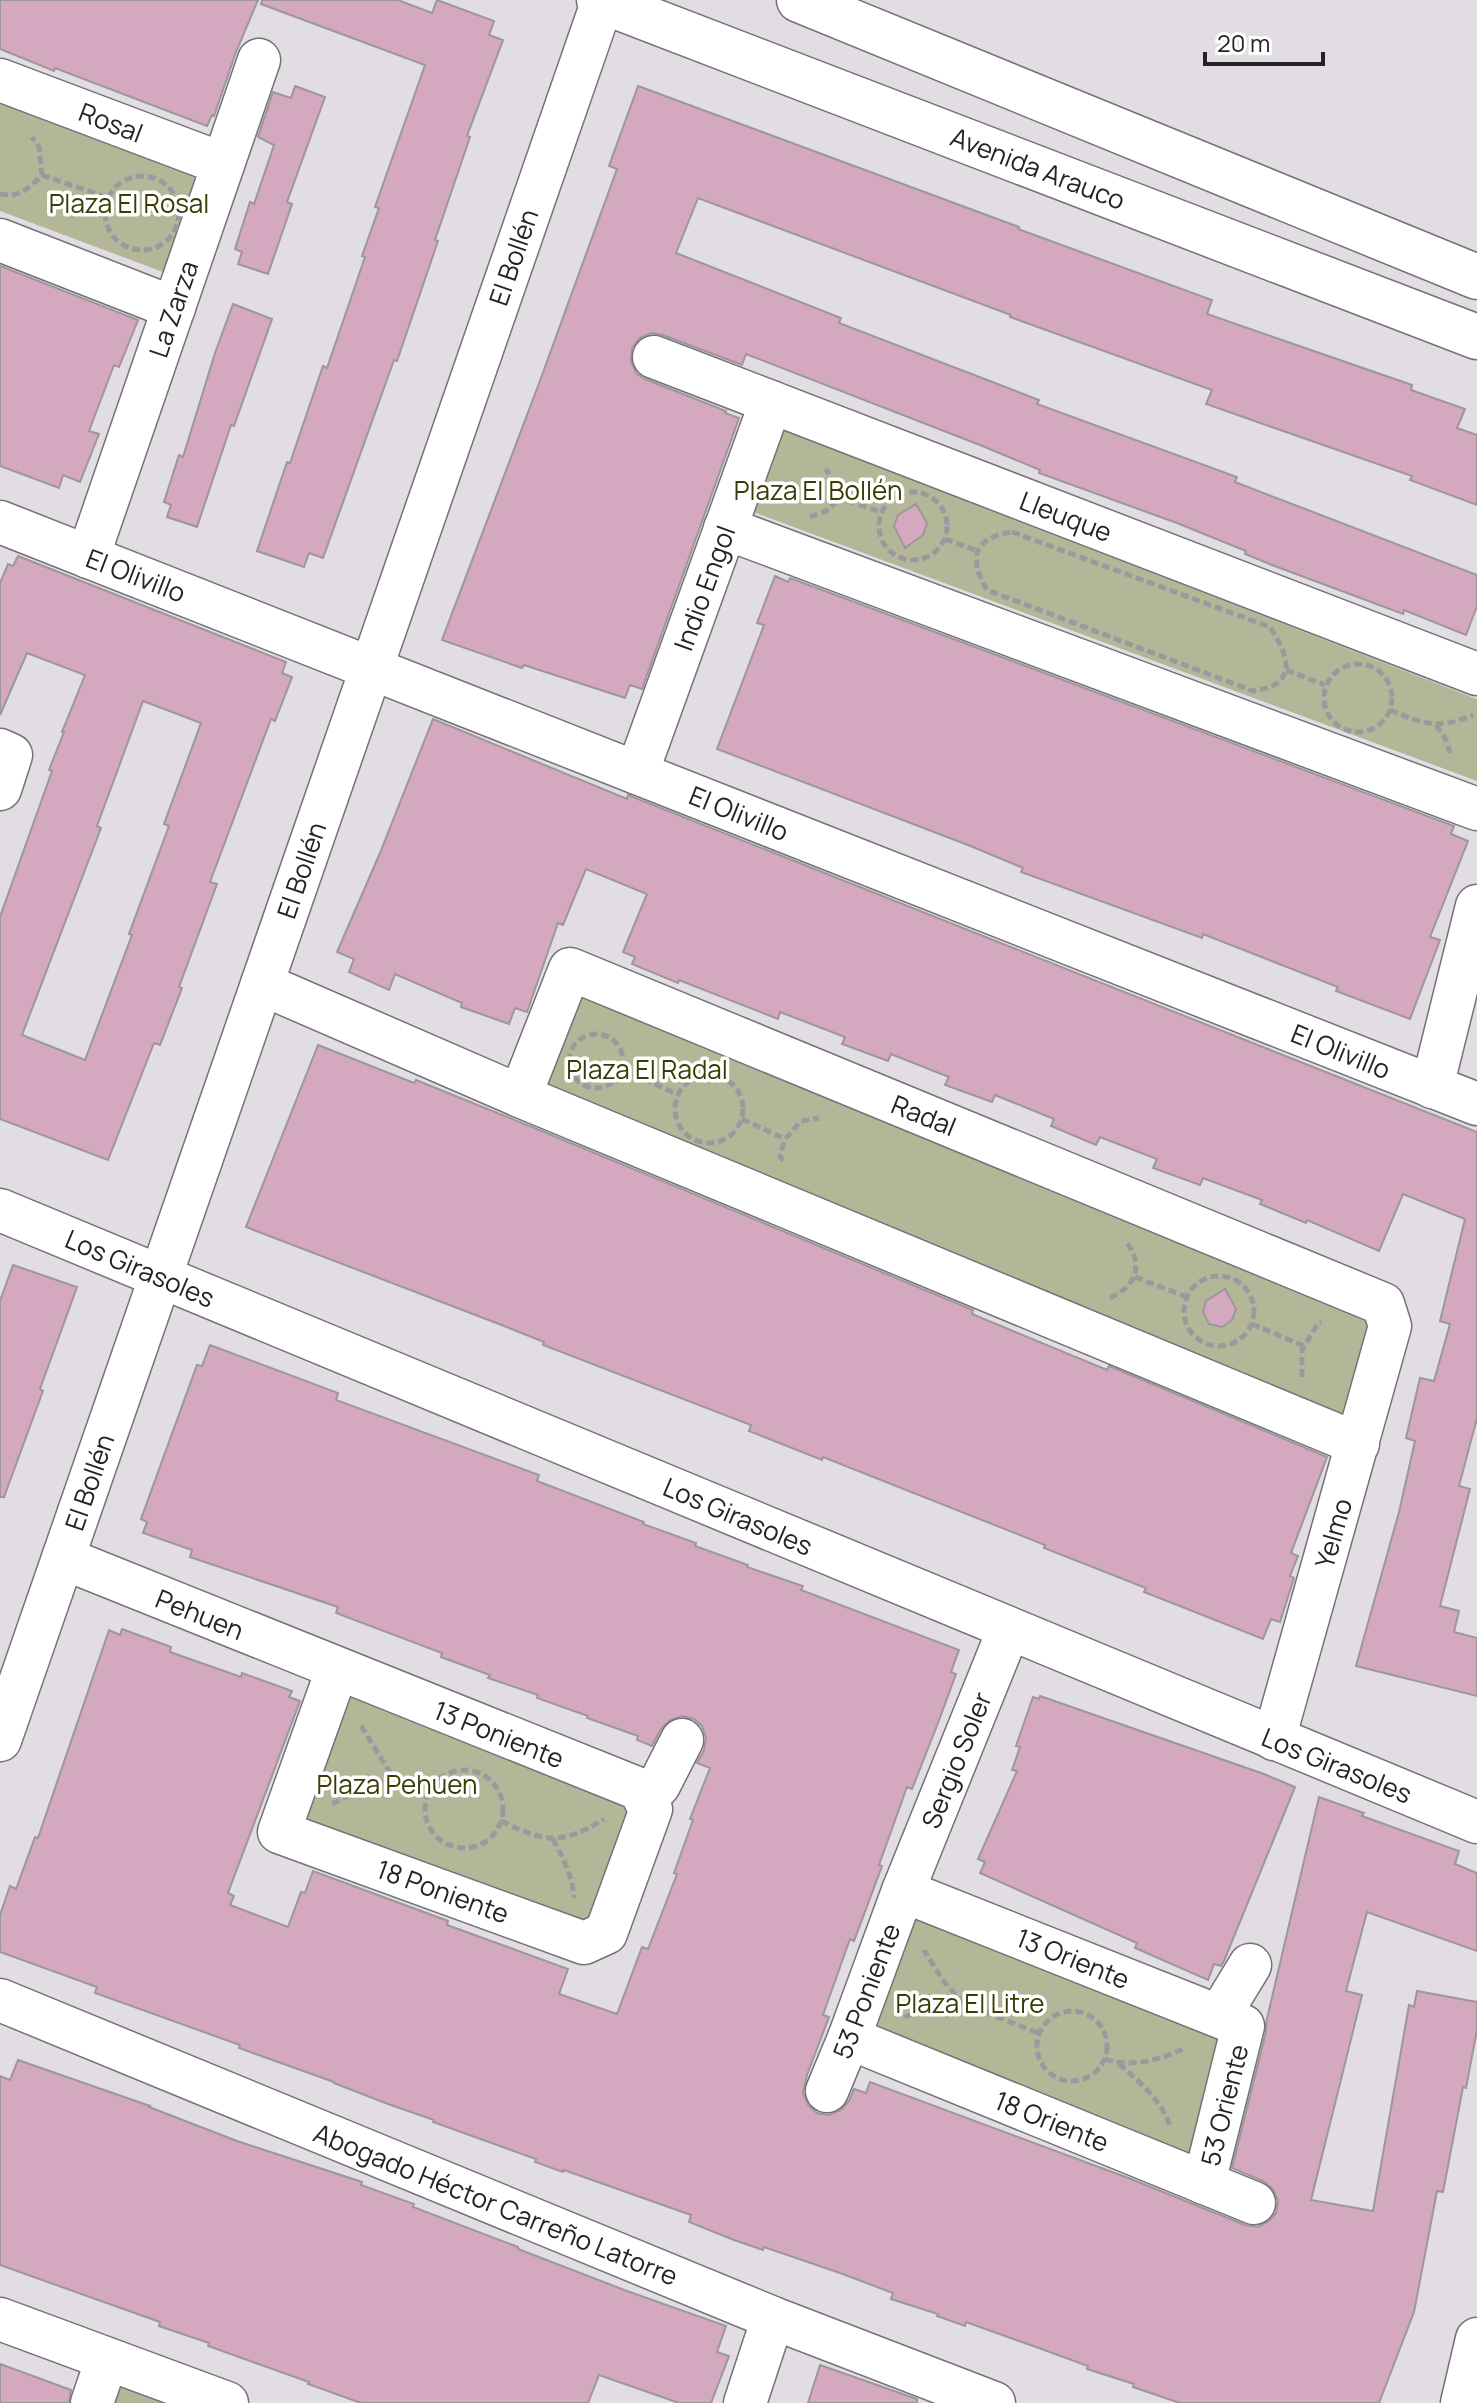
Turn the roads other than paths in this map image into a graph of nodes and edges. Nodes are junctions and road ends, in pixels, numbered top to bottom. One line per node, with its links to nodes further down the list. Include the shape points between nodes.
1 (601, 0): 9 (street, Avenida Arauco); 15 (street, El Bollén)
2 (799, 0): 7 (street)
3 (259, 60): 5 (street, La Zarza)
4 (0, 80): 5 (street, Rosal)
5 (223, 164): 8 (street, La Zarza)
6 (0, 240): 8 (street)
7 (1477, 277)
8 (174, 308): 14 (street, La Zarza)
9 (1477, 337)
10 (654, 357): 11 (street, Lleuque)
11 (771, 402): 13 (street, Indio Engol); 16 (street, Lleuque)
12 (0, 522): 14 (street, El Olivillo)
13 (725, 528): 18 (street, Indio Engol); 20 (street)
14 (88, 557): 15 (street, El Olivillo)
15 (371, 668): 18 (street, El Olivillo); 22 (street, El Bollén)
16 (1477, 674)
17 (0, 750): 19 (street, via 11,755)
18 (637, 773): 23 (street, El Olivillo)
19 (0, 789)
20 (1477, 809)
21 (1477, 906): 23 (street)
22 (262, 984): 24 (street); 27 (street, El Bollén)
23 (1432, 1087): 25 (street, El Olivillo)
24 (520, 1096): 28 (street, Radal, via 570,969); 29 (street)
25 (1477, 1104)
26 (0, 1210): 27 (street, Los Girasoles)
27 (160, 1276): 30 (street, El Bollén); 31 (street, Los Girasoles)
28 (1384, 1314): 29 (street, Yelmo)
29 (1358, 1444): 33 (street, Yelmo)
30 (63, 1558): 32 (street, Pehuen); 34 (street, El Bollén)
31 (1009, 1629): 33 (street, Los Girasoles); 38 (street, Sergio Soler)
32 (337, 1670): 36 (street, 13 Poniente); 36 (street, 18 Poniente, via 287,1835 588,1936)
33 (1274, 1739): 37 (street, Los Girasoles)
34 (0, 1740)
35 (682, 1740): 36 (street, via 659,1785)
36 (645, 1799)
37 (1477, 1822)
38 (909, 1893): 41 (street, 13 Oriente); 42 (street, 53 Poniente)
39 (1250, 1965): 41 (street, 53 Oriente)
40 (0, 2000): 46 (street, Abogado Héctor Carreño Latorre)
41 (1231, 2021): 44 (street, 53 Oriente)
42 (855, 2040): 43 (street, 53 Poniente); 44 (street, 18 Oriente)
43 (827, 2091)
44 (1187, 2176): 45 (street, 18 Oriente)
45 (1254, 2203)
46 (773, 2318): 52 (street); 53 (street, Abogado Héctor Carreño Latorre)
47 (0, 2319): 49 (street)
48 (1477, 2339): 54 (street)
49 (107, 2359): 50 (street); 51 (street)
50 (92, 2403)
51 (227, 2403)
52 (745, 2403)
53 (994, 2403)
54 (1462, 2403)

